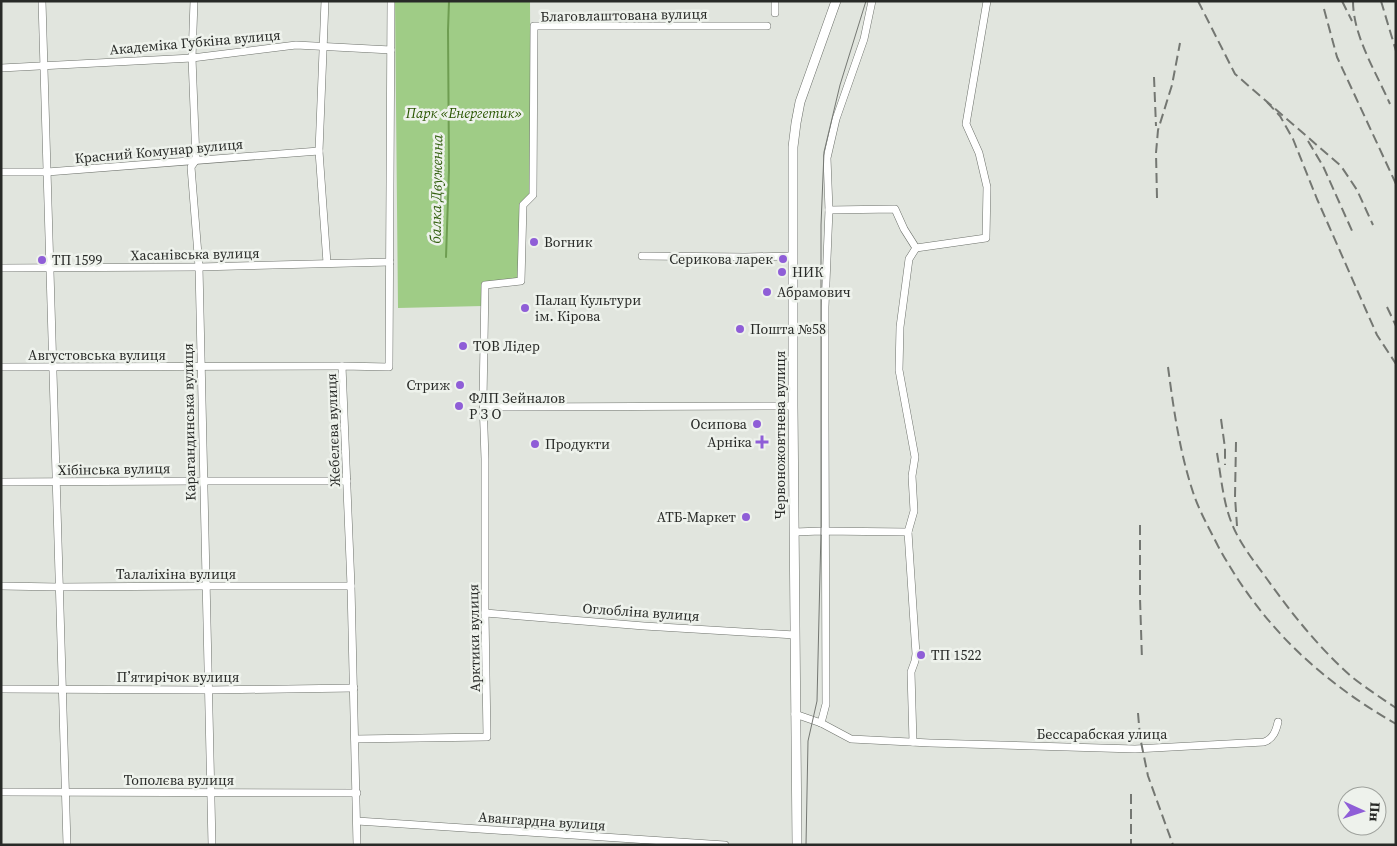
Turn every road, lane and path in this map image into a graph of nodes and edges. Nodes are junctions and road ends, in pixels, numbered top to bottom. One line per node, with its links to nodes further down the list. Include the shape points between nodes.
1 (42, 1): 14 (street)
2 (194, 1): 13 (street, Карагандинська вулиця)
3 (325, 1): 11 (street)
4 (392, 1): 12 (street, Жебелєва вулиця)
5 (775, 1): 9 (street)
6 (836, 1): 23 (main road, Червоножовтнева вулиця, via 800,102 796,123)
7 (872, 1): 20 (street, via 864,39 830,140)
8 (987, 1): 21 (street, via 966,124 979,153 987,187 986,238)
9 (775, 13)
10 (768, 26): 29 (street, Благовлаштована вулиця, via 534,26 533,195 523,205 521,281)
11 (323, 46): 12 (street, Академіка Губкіна вулиця); 13 (street, Академіка Губкіна вулиця, via 296,45); 16 (street)
12 (392, 50): 24 (street, Жебелєва вулиця)
13 (192, 58): 14 (street, Академіка Губкіна вулиця); 17 (street, Карагандинська вулиця)
14 (44, 66): 15 (street, Академіка Губкіна вулиця); 19 (street)
15 (1, 68)
16 (319, 151): 17 (street, Красний Комунар вулиця); 25 (street)
17 (196, 160): 19 (street, Красний Комунар вулиця); 26 (street, Карагандинська вулиця, via 191,167)
18 (1, 172): 19 (street, Красний Комунар вулиця)
19 (47, 172): 28 (street)
20 (828, 210): 21 (street, via 895,209); 40 (street)
21 (916, 248): 42 (street, via 909,259 900,327 899,370 915,457 912,476 914,510)
22 (642, 256): 23 (street)
23 (793, 256): 34 (main road, Червоножовтнева вулиця)
24 (390, 262): 25 (street, Хасанівська вулиця); 30 (street, Жебелєва вулиця, via 389,367)
25 (327, 263): 26 (street, Хасанівська вулиця)
26 (199, 267): 28 (street, Хасанівська вулиця); 33 (street, Карагандинська вулиця)
27 (1, 268): 28 (street, Хасанівська вулиця)
28 (50, 268): 32 (street)
29 (485, 285): 35 (street, Арктики вулиця)
30 (342, 366): 33 (street, Августовська вулиця); 37 (street, Жебелєва вулиця)
31 (1, 367): 32 (street, Августовська вулиця)
32 (53, 367): 33 (street, Августовська вулиця); 39 (street)
33 (201, 367): 36 (street, Карагандинська вулиця)
34 (793, 406): 35 (street); 41 (main road, Червоножовтнева вулиця)
35 (484, 407): 47 (street, Арктики вулиця)
36 (203, 481): 37 (street, Хібінська вулиця); 39 (street, Хібінська вулиця); 44 (street, Карагандинська вулиця)
37 (347, 481): 45 (street, Жебелєва вулиця)
38 (1, 482): 39 (street, Хібінська вулиця)
39 (56, 483): 46 (street)
40 (825, 531): 41 (street); 42 (street); 55 (street, via 826,704)
41 (795, 532): 48 (main road, Червоножовтнева вулиця)
42 (908, 532): 57 (street, via 916,654 911,672)
43 (1, 586): 46 (street, Талаліхіна вулиця)
44 (206, 586): 45 (street, Талаліхіна вулиця); 46 (street, Талаліхіна вулиця); 52 (street, Карагандинська вулиця)
45 (351, 586): 49 (street, Жебелєва вулиця)
46 (60, 587): 51 (street)
47 (486, 613): 48 (street, Оглобліна вулиця); 56 (street, Арктики вулиця, via 487,737)
48 (795, 634): 53 (main road, Червоножовтнева вулиця)
49 (354, 688): 52 (street, П’ятирічок вулиця); 56 (street, Жебелєва вулиця)
50 (1, 689): 51 (street, П’ятирічок вулиця)
51 (63, 690): 52 (street, П’ятирічок вулиця); 59 (street)
52 (209, 690): 60 (street, Карагандинська вулиця)
53 (795, 714): 55 (street, Бессарабская улица); 67 (main road, Червоножовтнева вулиця)
54 (1278, 722): 57 (street, Бессарабская улица, via 1274,735 1264,742 1135,749)
55 (821, 723): 57 (street, Бессарабская улица, via 851,739)
56 (355, 739): 61 (street, Жебелєва вулиця)
57 (913, 742)
58 (1, 792): 59 (street, Тополєва вулиця)
59 (66, 792): 60 (street, Тополєва вулиця); 63 (street)
60 (211, 792): 61 (street, Тополєва вулиця); 64 (street, Карагандинська вулиця)
61 (357, 793): 62 (street, Жебелєва вулиця)
62 (357, 821): 65 (street, Жебелєва вулиця); 66 (street, Авангардна вулиця)
63 (67, 845)
64 (212, 845)
65 (358, 845)
66 (725, 845)
67 (797, 845)

